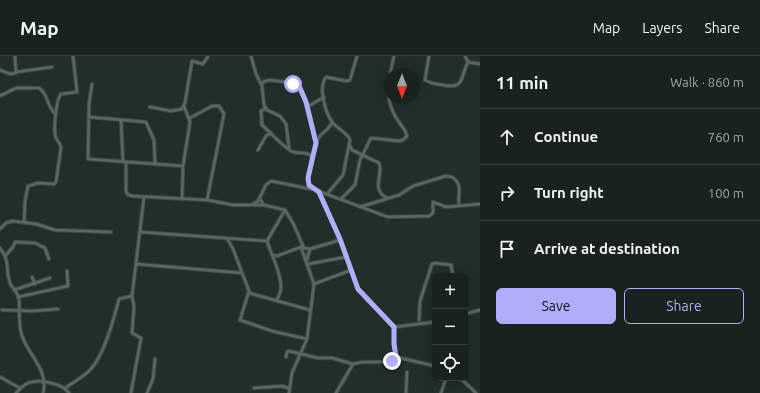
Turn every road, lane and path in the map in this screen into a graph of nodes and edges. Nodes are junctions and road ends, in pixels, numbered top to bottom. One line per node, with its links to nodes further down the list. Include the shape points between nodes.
1 (15, 56): 14 (street)
2 (74, 56): 24 (street, via 76,92 59,96)
3 (208, 56): 20 (street, via 203,64 192,61)
4 (251, 56): 16 (street)
5 (357, 56): 18 (street, via 349,81 326,77 322,88)
6 (394, 56): 12 (street)
7 (428, 56): 9 (street, via 425,80 432,84 457,87)
8 (464, 56): 9 (street)
9 (468, 62): 10 (street)
10 (480, 64)
11 (52, 67): 14 (street)
12 (391, 68)
13 (0, 70): 14 (street, via 10,74)
14 (16, 72)
15 (92, 84): 25 (street)
16 (261, 84): 22 (street, via 271,80 297,86); 23 (street)
17 (0, 96): 24 (street, via 16,88 39,88)
18 (324, 97): 22 (street); 28 (street)
19 (389, 104): 36 (street, via 406,138 399,141 374,137)
20 (184, 106): 21 (street, via 178,111); 26 (street)
21 (150, 107)
22 (307, 107): 30 (street)
23 (266, 108): 29 (street, via 261,111 261,123); 32 (street, via 280,116 286,124)
24 (56, 114): 56 (street, via 56,136 61,147 56,182 28,186)
25 (89, 117): 27 (street); 38 (street, via 88,158)
26 (190, 118): 40 (street); 49 (street, via 212,106 219,106 224,114)
27 (121, 120): 38 (street); 39 (street, via 143,121 148,124 154,140)
28 (332, 121): 30 (street, via 331,126); 31 (street, via 349,137)
29 (271, 133): 32 (street); 33 (street, via 266,136)
30 (316, 143): 37 (street)
31 (349, 146): 34 (street); 35 (street)
32 (289, 148): 37 (street, via 294,152 310,154)
33 (258, 150)
34 (352, 150): 35 (street); 36 (street)
35 (348, 152): 43 (street, via 343,175)
36 (362, 154): 46 (street, via 379,163 377,185); 47 (street, via 355,184)
37 (312, 157): 41 (street, via 308,182)
38 (124, 162): 39 (street); 44 (street, via 127,194)
39 (155, 164): 40 (street)
40 (183, 166): 48 (street)
41 (312, 188): 42 (street); 45 (street, via 271,181 266,185)
42 (316, 190): 43 (street); 61 (street)
43 (328, 193): 47 (street)
44 (144, 197): 48 (street); 59 (street)
45 (260, 198): 51 (street); 52 (street)
46 (387, 198): 53 (street); 54 (street, via 433,179 452,177 460,192)
47 (341, 199): 53 (street)
48 (182, 200): 49 (street)
49 (208, 200): 51 (street, via 233,205)
50 (480, 204): 54 (street)
51 (251, 205): 52 (street)
52 (264, 205): 55 (street)
53 (360, 206): 54 (street, via 384,216 397,217 432,215 433,202 443,206)
54 (459, 206)
55 (285, 210): 62 (street); 63 (street, via 294,223 302,245)
56 (24, 223): 57 (street, via 8,221); 58 (street, via 54,230)
57 (0, 229)
58 (111, 232)
59 (140, 232): 60 (street); 70 (street)
60 (227, 238): 62 (street); 73 (street)
61 (340, 240): 63 (street); 67 (street)
62 (267, 242): 66 (street)
63 (310, 249): 69 (street)
64 (1, 250): 65 (street)
65 (6, 255): 68 (street, via 15,242 26,242 45,248); 79 (street, via 10,282)
66 (271, 255): 69 (street, via 277,256 301,247); 83 (street, via 282,287)
67 (346, 257): 69 (street); 71 (street)
68 (49, 259)
69 (307, 263): 78 (street)
70 (136, 264): 73 (street); 81 (street)
71 (350, 270): 78 (street); 92 (street, via 358,289)
72 (67, 271): 82 (street, via 68,286)
73 (242, 273): 80 (street)
74 (452, 273): 90 (street, via 451,265 432,264 420,301)
75 (32, 277): 77 (street)
76 (50, 278): 77 (street)
77 (35, 284): 79 (street)
78 (314, 284): 86 (street)
79 (14, 290): 82 (street)
80 (249, 293): 83 (street); 93 (street, via 241,321)
81 (132, 296): 106 (street, via 118,299 117,310 95,364); 112 (street, via 132,333 141,338)
82 (18, 297): 88 (street)
83 (276, 300): 86 (street)
84 (58, 309): 88 (street)
85 (2, 310): 88 (street)
86 (310, 310): 93 (street)
87 (480, 310): 89 (street)
88 (20, 311): 104 (street, via 22,335 38,363)
89 (468, 313)
90 (419, 320)
91 (432, 322): 92 (street)
92 (394, 327): 96 (street)
93 (307, 339): 94 (street)
94 (302, 354): 95 (street, via 288,351); 98 (street); 108 (street)
95 (286, 357)
96 (396, 357): 98 (street, via 390,362); 99 (street)
97 (155, 359): 113 (street, via 153,379)
98 (353, 364): 115 (street)
99 (432, 365)
100 (407, 372): 116 (street)
101 (0, 377): 105 (street)
102 (445, 381): 117 (street)
103 (463, 381): 118 (street)
104 (45, 383): 105 (street, via 31,382); 106 (street); 110 (street)
105 (20, 388): 109 (street)
106 (65, 388): 111 (street)
107 (254, 388): 108 (street)
108 (288, 388): 114 (street)
109 (16, 393)
110 (43, 393)
111 (69, 393)
112 (131, 393)
113 (147, 393)
114 (289, 393)
115 (336, 393)
116 (406, 393)
117 (441, 393)
118 (476, 393)

